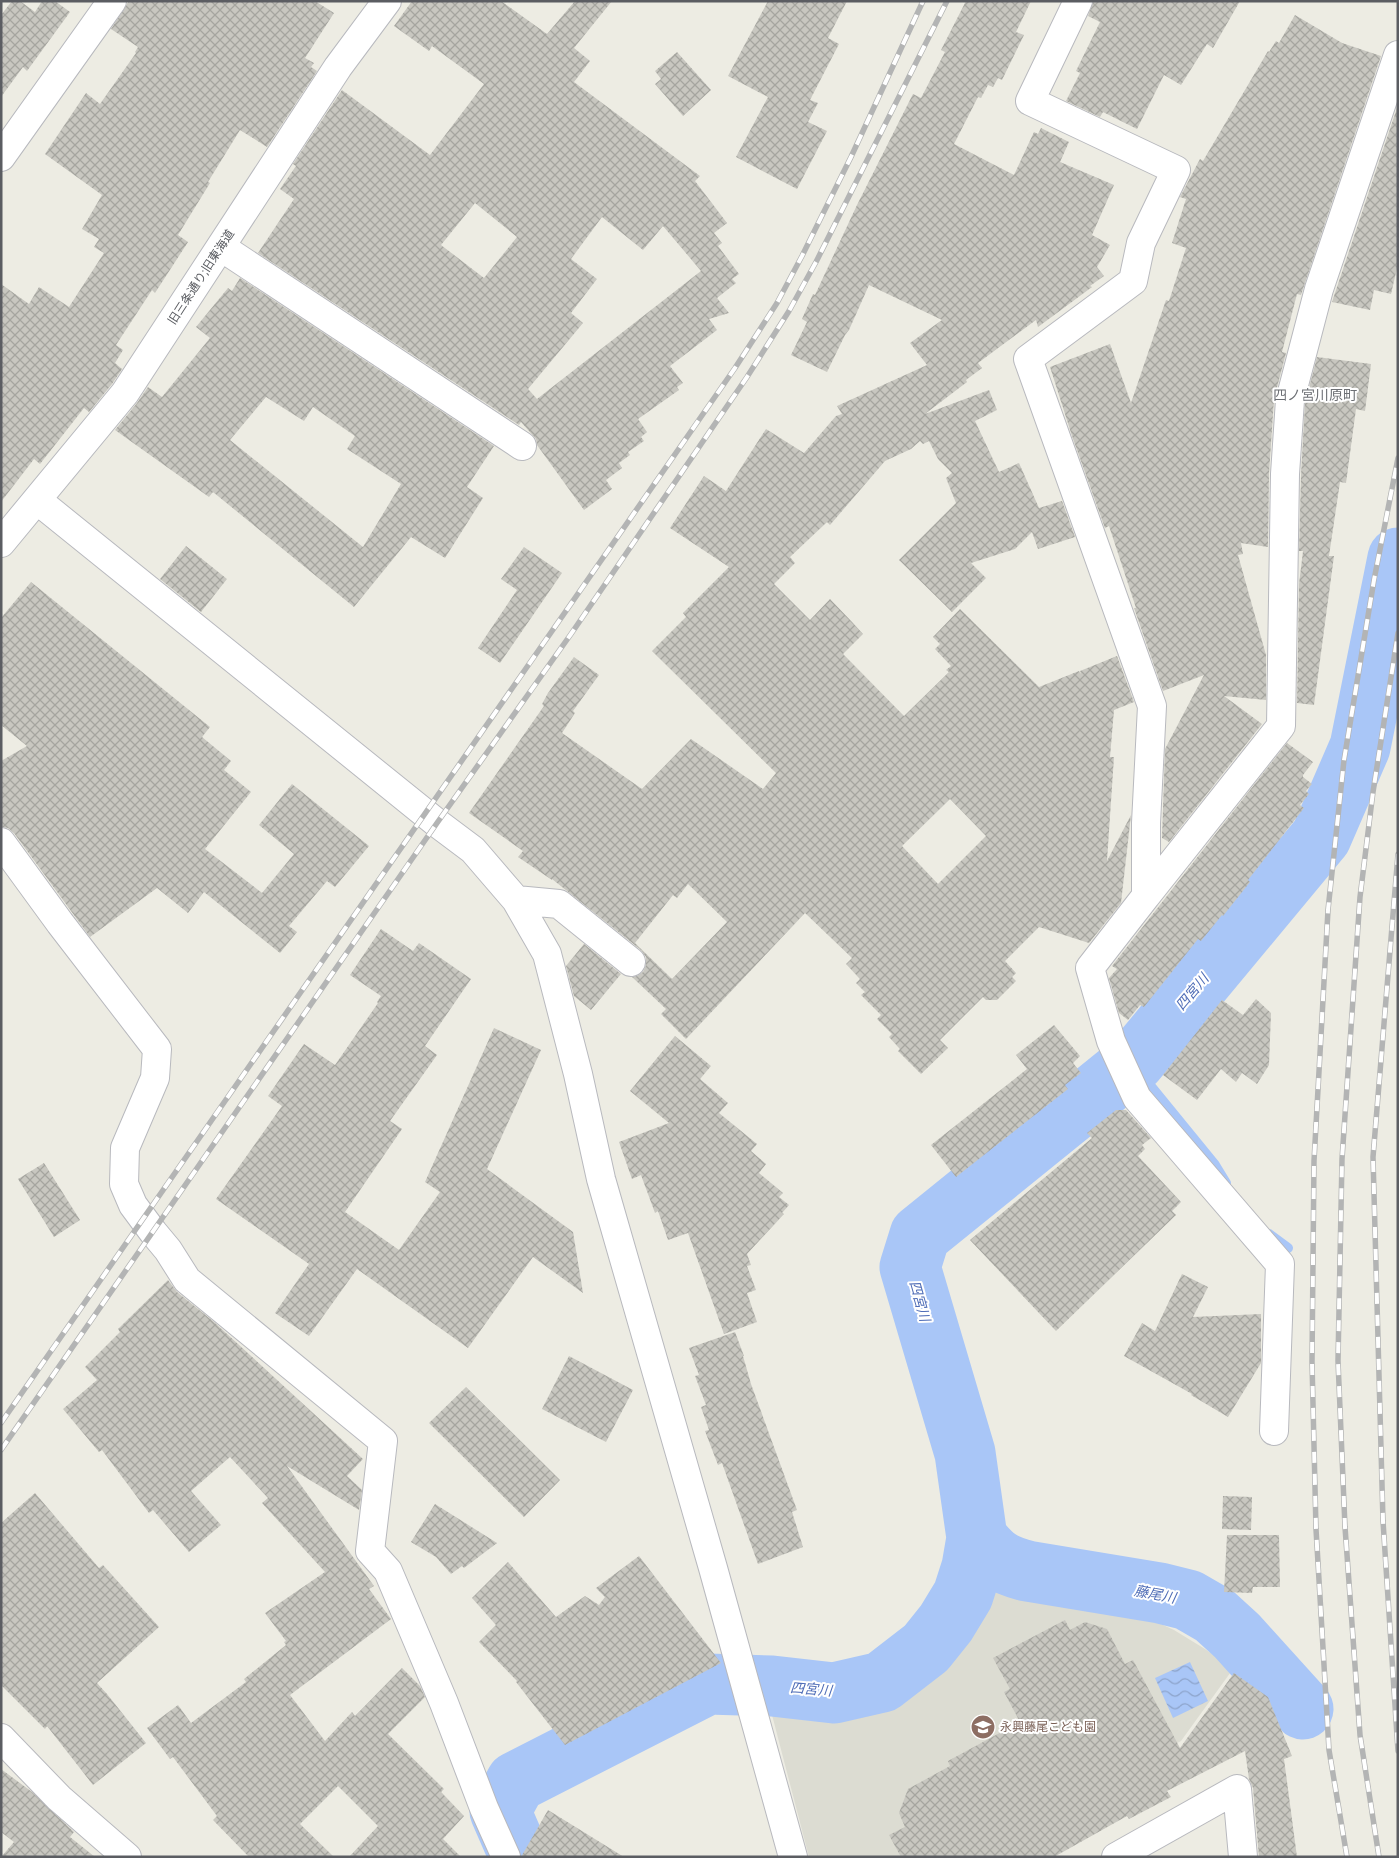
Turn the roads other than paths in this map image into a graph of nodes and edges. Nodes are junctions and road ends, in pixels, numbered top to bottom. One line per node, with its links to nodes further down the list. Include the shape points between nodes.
1 (112, 1): 5 (street)
2 (387, 1): 6 (street, 旧三条通り;旧東海道, via 338,68)
3 (1078, 1): 11 (street, via 1030,101 1176,170 1141,243 1133,280 1028,359 1152,706)
4 (1398, 55): 11 (street, via 1319,289 1290,400 1285,474 1281,726)
5 (1, 157)
6 (221, 247): 7 (street); 8 (street, 旧三条通り;旧東海道, via 125,393)
7 (522, 446)
8 (37, 500): 9 (street, 旧三条通り;旧東海道); 12 (street, via 473,850)
9 (1, 543)
10 (1, 842): 17 (street, via 157,1049 155,1078 125,1148 124,1184 134,1205 187,1280 383,1441 370,1551 388,1571)
11 (1146, 896): 14 (street, via 1090,968 1111,1041 1137,1098 1280,1264)
12 (516, 900): 13 (street, via 559,904); 18 (street, via 546,954 607,1198)
13 (631, 962)
14 (1274, 1431)
15 (1, 1738): 16 (street, via 59,1798)
16 (127, 1857)
17 (506, 1857)
18 (793, 1857)
19 (1116, 1857): 20 (street, via 1236,1789)
20 (1243, 1857)

